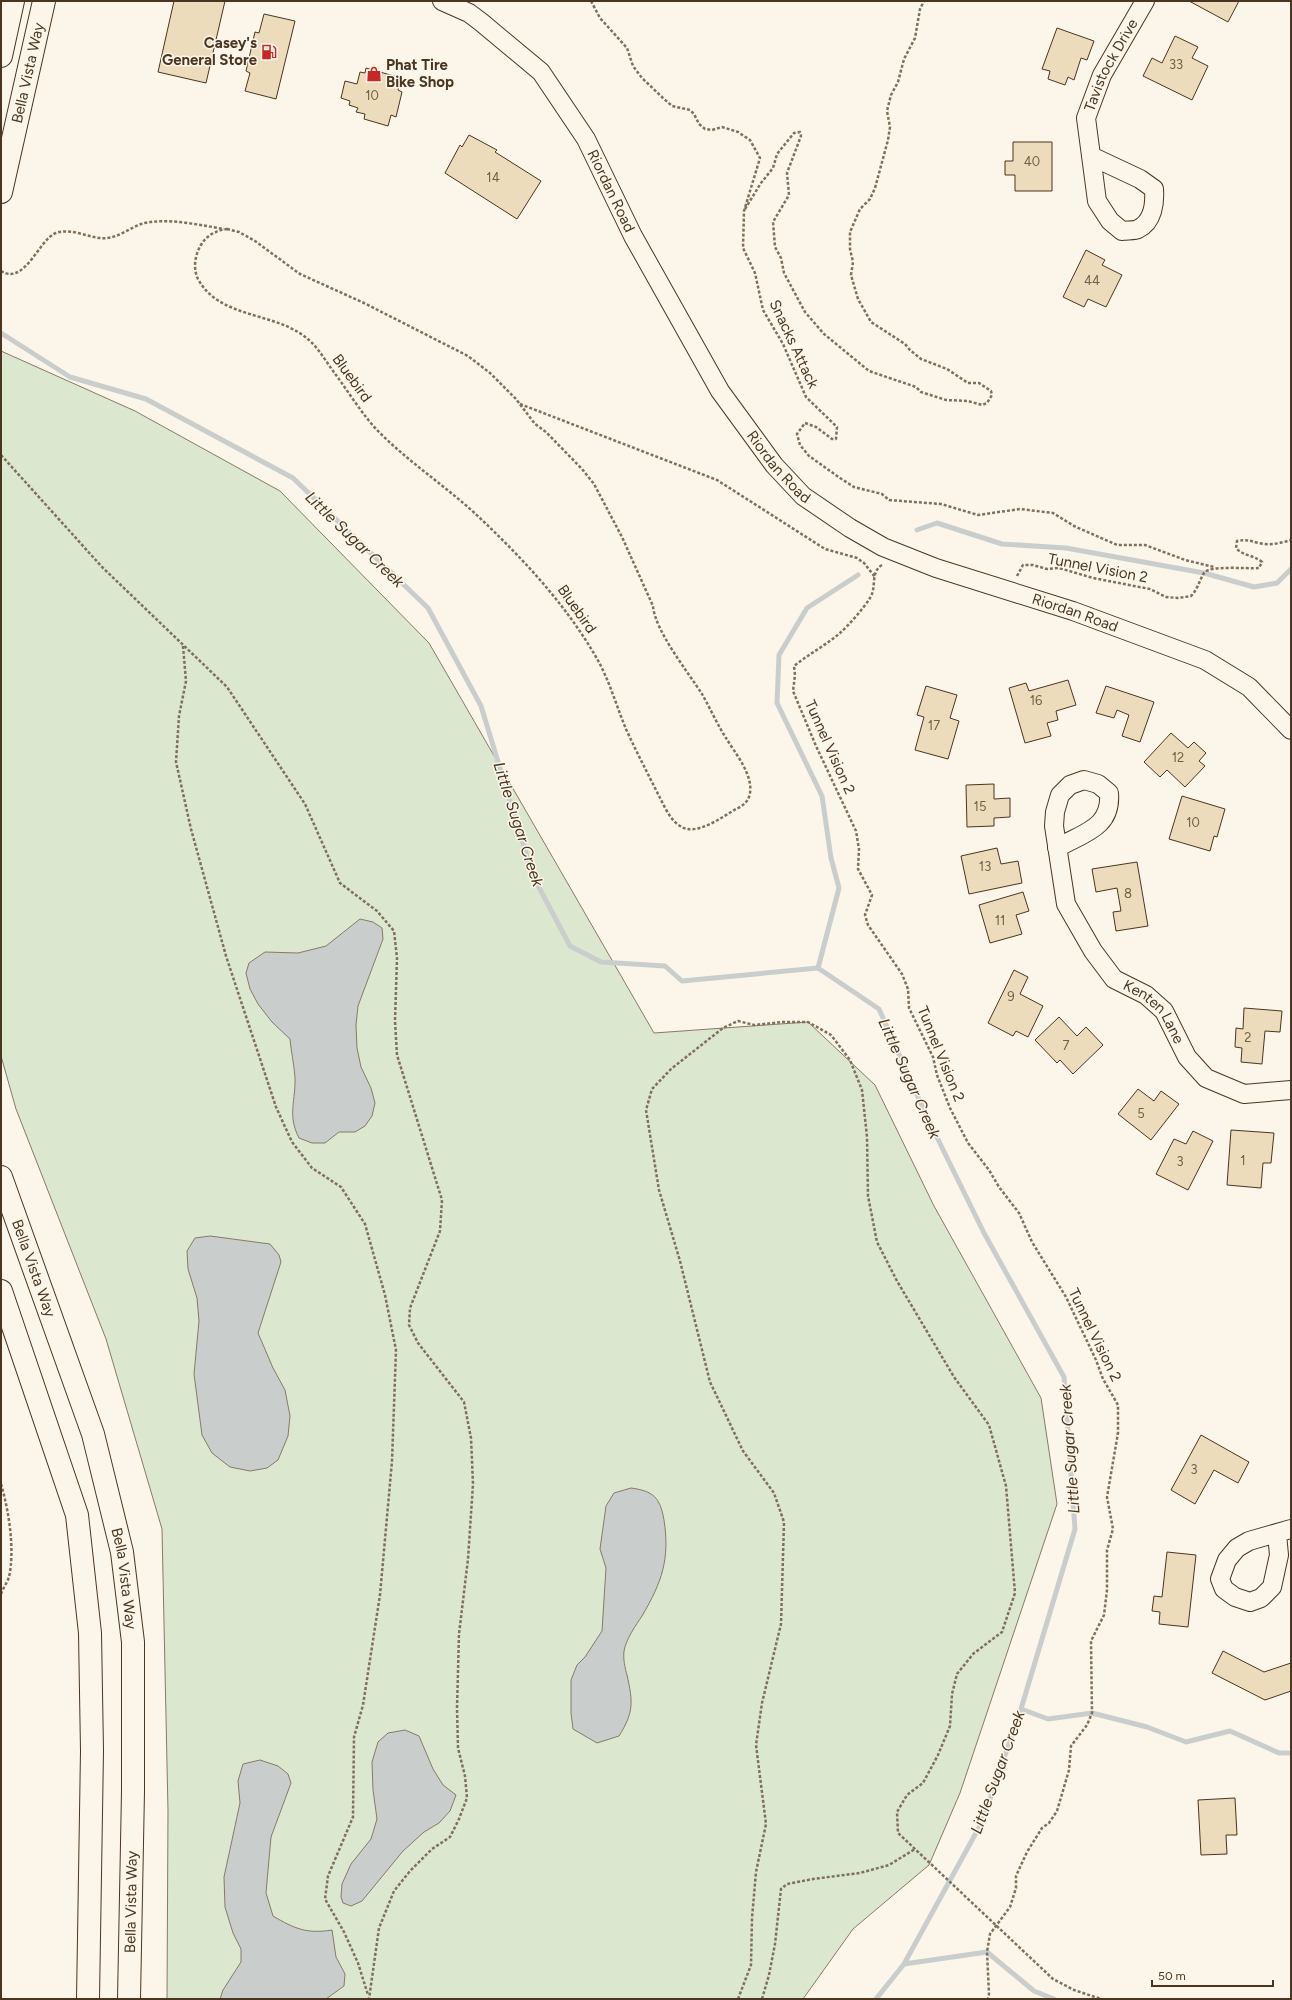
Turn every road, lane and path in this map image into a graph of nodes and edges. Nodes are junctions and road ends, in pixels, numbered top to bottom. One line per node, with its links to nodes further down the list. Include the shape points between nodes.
1 (13, 1): 8 (main road, Bella Vista Way)
2 (44, 1): 10 (main road, Bella Vista Way)
3 (442, 1): 7 (street, Riordan Road)
4 (591, 1): 11 (path, Snacks Attack, via 600,18 627,48 633,66 642,78 672,106 690,110 699,124 705,128 712,130 722,127 738,132 750,140 760,158)
5 (924, 1): 11 (path, via 915,38 904,58 898,82 891,95 887,111 890,127 888,140 875,188 870,199 860,209 850,232 853,262 850,275 858,299 871,322 928,363 947,369 968,382 985,386 992,395 987,403 946,400 869,371 828,338 806,312 784,273 781,258 775,247 773,226 789,195 787,173 801,136 800,132 794,132 777,154 773,168)
6 (1145, 1): 9 (street, Tavistock Drive, via 1102,75 1086,118)
7 (472, 7): 20 (street, Riordan Road, via 541,72 586,139 633,236 720,391 774,465 803,496 883,547 936,568)
8 (1, 56)
9 (1091, 156)
10 (1, 192)
11 (744, 211): 18 (path, Snacks Attack, via 743,248 755,272 763,310 806,397 837,427 836,439 832,439 816,427 805,423 802,425 797,434 800,445 810,456 854,488 882,494 889,500 941,504 978,515 1020,509 1053,513 1074,526 1117,545 1145,545 1185,560)
12 (227, 229): 13 (path, via 162,222 143,224 107,238 64,231 54,233 28,265 15,274); 14 (path, Bluebird, via 255,241 300,274 364,303 468,356 490,373); 14 (path, Bluebird, via 210,235 202,243 197,254 197,278 208,293 235,309 270,320 304,336 325,359 368,420 429,477 479,516 510,546 557,598 596,656 636,750 668,813 676,823 687,829 704,826 741,807 748,800 749,778 654,615 653,606 622,537 594,484 546,432 535,424)
13 (1, 272)
14 (520, 404): 19 (path, via 717,480 825,549 857,558)
15 (1, 455): 21 (path, via 102,567)
16 (1291, 540): 18 (path, via 1277,544 1247,539 1237,541 1236,548 1241,553 1262,562 1259,568)
17 (889, 565): 19 (path, via 877,568)
18 (1217, 568): 20 (path, Tunnel Vision 2, via 1211,568 1204,573 1191,596 1178,598 1058,568 1047,570 1033,565 1023,565 1020,568)
19 (875, 577): 30 (path, Tunnel Vision 2, via 871,598 839,634 794,666 793,691 818,752 856,831 859,849 858,869 872,895 865,916 902,974 908,989 909,1008 934,1057 950,1108 968,1143 1019,1213 1032,1242 1066,1297 1103,1379 1118,1405 1118,1433 1107,1497 1113,1529 1107,1550 1105,1608 1091,1641 1092,1713 1087,1725 1071,1746 1069,1770 1057,1811 1026,1852 1016,1876 1016,1888 1010,1907)
20 (1010, 591): 22 (street, Riordan Road, via 1205,660 1249,687)
21 (183, 646): 31 (path, via 186,681 179,716 176,762 190,829 226,956 276,1107 292,1142 312,1168 341,1187 366,1224 385,1295 396,1350 392,1461 380,1595 363,1705 354,1737 353,1817 328,1876 325,1899 358,1963); 31 (path, via 227,687 276,759 305,804 340,883 377,911 394,931 397,958 397,1055 442,1200 440,1231 410,1308 410,1326 418,1343 464,1402 471,1438 473,1484 459,1634 457,1708 458,1748 467,1798 450,1837 432,1849 394,1891 379,1928)
22 (1291, 730)
23 (1057, 848): 24 (street, Kenten Lane, via 1066,904 1093,952 1114,979 1146,996 1164,1011 1187,1057 1206,1078 1244,1094)
24 (1291, 1090)
25 (1, 1177): 33 (main road, Bella Vista Way, via 94,1434 122,1552 133,1642)
26 (1, 1291): 32 (main road, via 77,1515 90,1633 92,1751)
27 (1, 1484): 28 (path, via 10,1525 11,1564)
28 (1, 1594)
29 (915, 1849): 30 (path); 34 (path, via 898,1833 897,1812 907,1795 922,1783 938,1755 950,1726 952,1694 957,1674 973,1654 1002,1632 1015,1593 1006,1486 989,1425 954,1377 877,1242 868,1196 867,1137 862,1090 850,1060 832,1034 808,1022 754,1024 738,1021 723,1028 671,1069 652,1089 646,1110 659,1190 680,1261 710,1382 743,1451 774,1493 784,1522 781,1624 762,1703 756,1745 766,1824 756,1872 751,1965); 35 (path, via 890,1865 860,1873 787,1884 781,1889 775,1944)
30 (997, 1924): 36 (path, Tunnel Vision 2, via 990,1934 987,1952 990,1994); 37 (path, via 1053,1978 1074,1990)
31 (368, 1998)
32 (88, 1999)
33 (129, 1999)
34 (738, 1999)
35 (762, 1999)
36 (988, 1999)
37 (1101, 1999)

